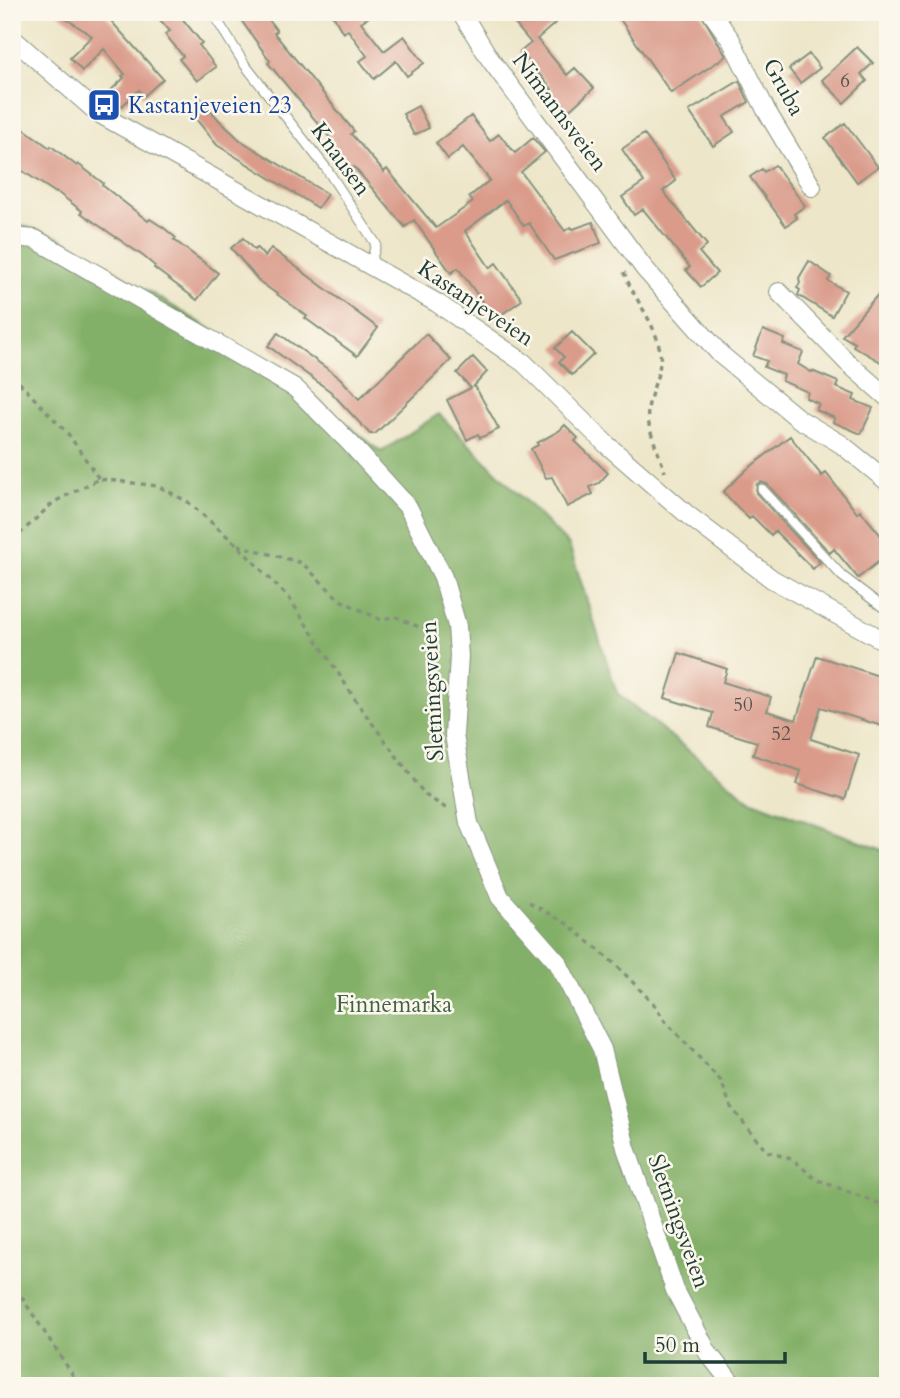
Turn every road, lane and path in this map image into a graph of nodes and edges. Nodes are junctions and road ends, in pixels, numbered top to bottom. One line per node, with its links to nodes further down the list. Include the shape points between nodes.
1 (212, 12): 7 (lane, Knausen, via 245,65 326,168 376,244)
2 (461, 12): 13 (street, Nimannsveien, via 490,59 644,268 721,355)
3 (711, 12): 5 (street, Gruba)
4 (12, 38): 7 (street, Kastanjeveien, via 99,113)
5 (812, 187)
6 (12, 237): 19 (street, Sletningsveien, via 35,239 295,387 408,507 443,577)
7 (370, 265): 15 (street, Kastanjeveien, via 437,303 524,363)
8 (623, 269): 15 (path, via 660,347 660,370 648,420 669,484)
9 (779, 292): 11 (street)
10 (12, 375): 12 (path, via 69,435)
11 (888, 398)
12 (100, 479): 16 (path, via 54,502); 17 (path, via 158,486 188,502)
13 (888, 482)
14 (761, 489): 18 (lane, via 842,576)
15 (667, 498): 20 (street, Kastanjeveien, via 772,579)
16 (12, 541)
17 (236, 544): 19 (path, via 302,563 340,600 381,620 394,616 419,627); 21 (path, via 289,598 360,708 425,795)
18 (888, 611)
19 (457, 626): 21 (street, Sletningsveien, via 454,735)
20 (888, 643)
21 (469, 823): 22 (street, Sletningsveien)
22 (500, 897): 23 (path, via 520,897 545,910 616,965 721,1081 731,1107 766,1151 794,1160 815,1179); 26 (street, Sletningsveien, via 558,963 603,1049 626,1148 675,1290 708,1353)
23 (888, 1207)
24 (12, 1279): 25 (path)
25 (80, 1386)
26 (734, 1386)

